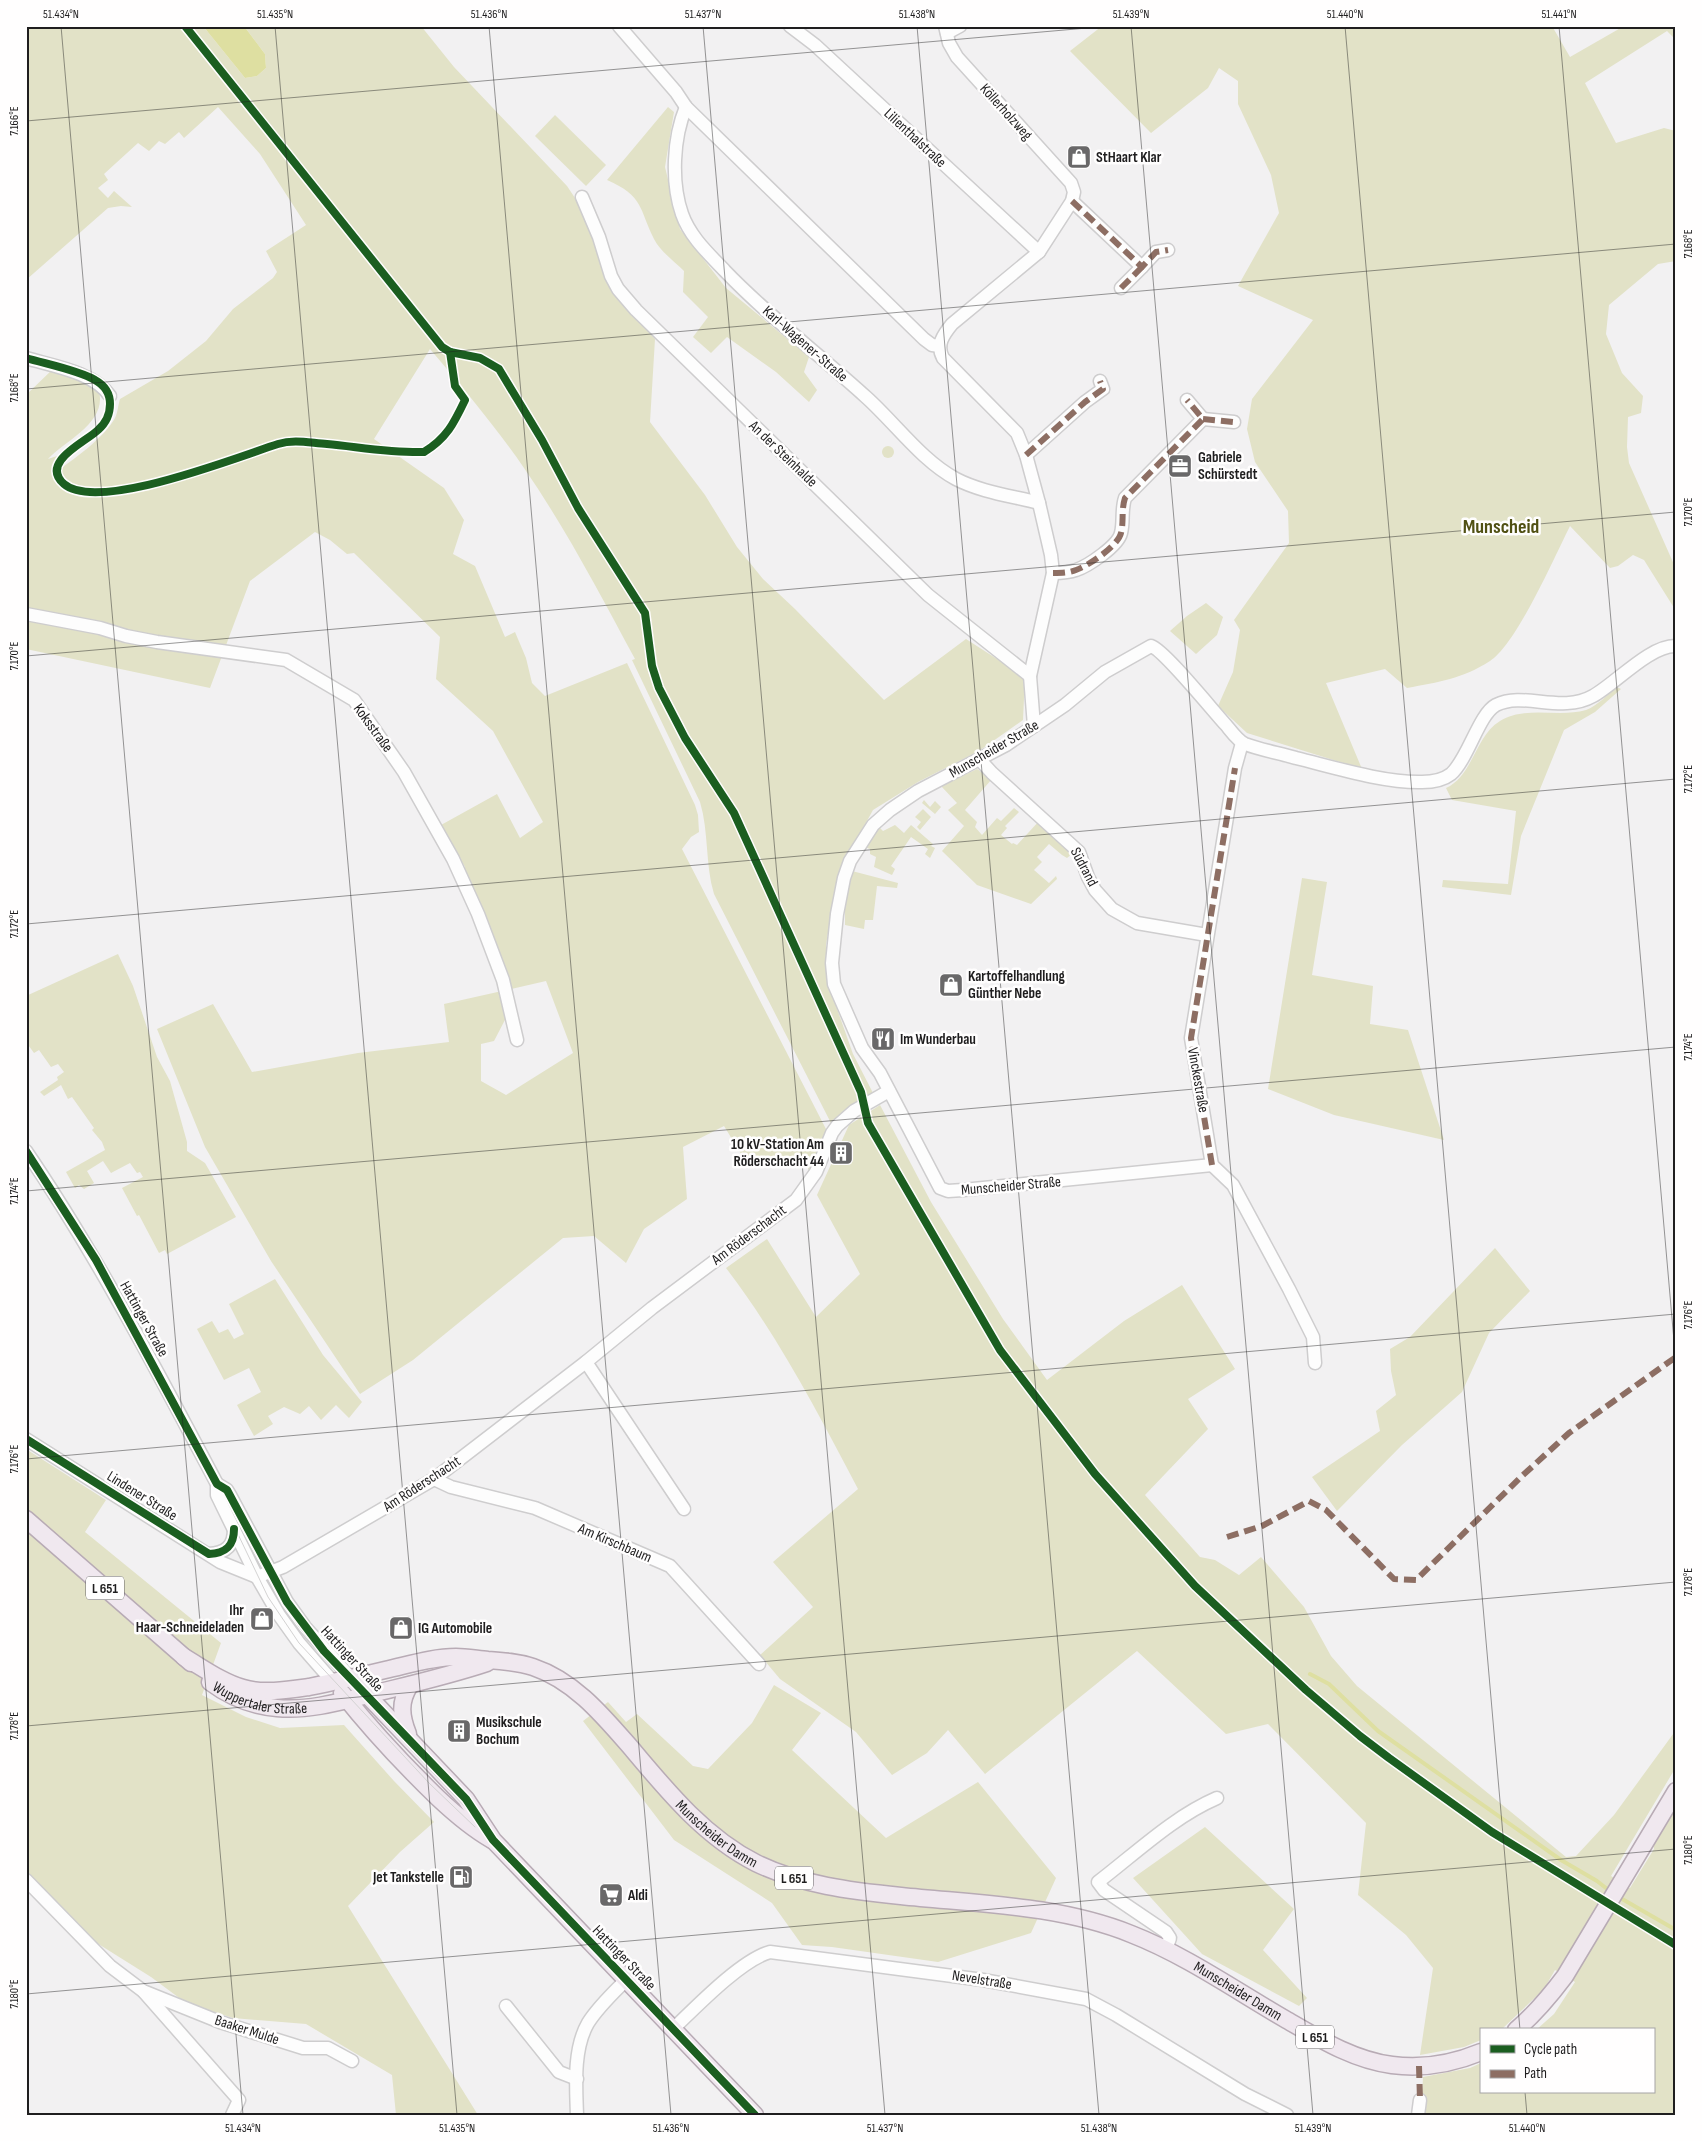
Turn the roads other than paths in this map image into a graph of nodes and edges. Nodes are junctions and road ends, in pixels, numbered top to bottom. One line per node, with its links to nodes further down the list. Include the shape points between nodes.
1 (619, 26): 5 (street)
2 (790, 26): 9 (street, Lilienthalstraße, via 815,45)
3 (960, 26): 4 (street, Köllerholzweg)
4 (946, 30): 7 (street, Köllerholzweg, via 949,43 958,57 1071,183 1074,192)
5 (686, 107): 12 (street, via 924,339); 20 (street, Karl-Wagener-Straße, via 675,143 678,194 682,214 703,248 745,292 868,398 941,469 982,488)
6 (582, 196): 24 (street, An der Steinhalde, via 611,276 618,290 636,310 928,596)
7 (1072, 202): 9 (street); 10 (street)
8 (1168, 250): 10 (street, via 1156,252)
9 (1039, 252): 12 (street, via 952,324)
10 (1142, 267): 11 (street)
11 (1121, 288)
12 (940, 346): 19 (street, via 943,358 1016,430)
13 (26, 358): 15 (street, via 92,378)
14 (1100, 381): 19 (street, via 1103,388)
15 (110, 396)
16 (1187, 400): 17 (street)
17 (1203, 419): 18 (street); 21 (street, via 1125,498 1121,512 1122,532 1113,546 1079,569)
18 (1234, 422)
19 (1026, 454): 20 (street)
20 (1039, 503): 21 (street, via 1052,554)
21 (1053, 573): 24 (street)
22 (26, 614): 29 (street, Koksstraße, via 157,642 286,660 354,700 404,771 453,859 503,980)
23 (1676, 646): 26 (street, via 1661,648 1580,702 1516,701 1494,706 1457,768 1434,782 1413,782 1326,766)
24 (1030, 676): 25 (street)
25 (1034, 726): 26 (street, Munscheider Straße, via 1066,705 1105,672 1151,646 1170,662); 27 (street, Munscheider Straße)
26 (1242, 743): 28 (street, Vinckestraße, via 1235,768)
27 (980, 760): 28 (street, Südrand, via 1079,852 1095,890 1112,909 1137,923); 30 (street, Munscheider Straße, via 918,791 884,815 860,843 844,878 833,946 834,984 862,1048)
28 (1208, 935): 32 (street, Vinckestraße, via 1191,1038)
29 (517, 1040)
30 (889, 1091): 32 (street, Munscheider Straße, via 936,1184 943,1190); 33 (street, Am Röderschacht, via 854,1111 837,1126 816,1172 796,1200)
31 (26, 1151): 37 (street, Hattinger Straße, via 96,1260)
32 (1212, 1165): 34 (street, via 1232,1185 1289,1289 1313,1337)
33 (586, 1362): 36 (street, Am Röderschacht); 38 (street)
34 (1316, 1362)
35 (26, 1439): 41 (street, Lindener Straße)
36 (434, 1479): 42 (street, Am Röderschacht); 46 (street, Am Kirschbaum, via 452,1488 535,1508 670,1566)
37 (217, 1484): 40 (street, Hattinger Straße, via 217,1495); 42 (street, Hattinger Straße, via 227,1490)
38 (684, 1509)
39 (26, 1519): 44 (main road, Wuppertaler Straße / L 651)
40 (234, 1529): 41 (street, via 230,1547 219,1554); 43 (street, Hattinger Straße)
41 (209, 1554): 43 (street, Lindener Straße)
42 (271, 1572): 43 (street); 47 (street, Hattinger Straße, via 305,1628)
43 (257, 1577): 48 (street, Hattinger Straße, via 290,1631)
44 (184, 1657): 50 (main road, Wuppertaler Straße / L 651, via 243,1688); 52 (main road, Wuppertaler Straße / L 651, via 205,1678 246,1702 278,1708)
45 (494, 1660): 47 (main road, Munscheider Damm / L 651, via 453,1657); 49 (main road, Munscheider Damm / L 651); 58 (main road, Munscheider Damm / L 651, via 532,1666 566,1684 603,1716 694,1818 735,1850 776,1872 833,1888 872,1894 1076,1917 1113,1927)
46 (760, 1664)
47 (351, 1678): 48 (main road, Hattinger Straße / L 651); 51 (main road, Hattinger Straße)
48 (333, 1682): 50 (main road, Hattinger Straße / L 651); 52 (main road, Hattinger Straße)
49 (410, 1685): 51 (main road, Munscheider Damm / L 651); 53 (main road, Hattinger Straße, via 401,1706 402,1720)
50 (309, 1687)
51 (368, 1695): 52 (main road, Hattinger Straße / L 651); 53 (main road, Hattinger Straße)
52 (347, 1700): 56 (main road, Hattinger Straße, via 422,1783 474,1830)
53 (411, 1741): 56 (main road, Hattinger Straße, via 466,1799)
54 (1676, 1791): 62 (main road, via 1565,1976 1547,2000)
55 (1217, 1798): 58 (street, via 1178,1820 1098,1882 1104,1890 1166,1932 1170,1938)
56 (493, 1840): 59 (main road, Hattinger Straße)
57 (26, 1880): 60 (street, Baaker Mulde, via 110,1966)
58 (1166, 1950): 64 (main road, Munscheider Damm / L 651, via 1314,2036 1360,2058 1391,2065 1418,2066 1443,2064)
59 (626, 1980): 63 (main road, Hattinger Straße); 66 (street, via 588,2023 580,2046)
60 (143, 1990): 65 (street, Baaker Mulde, via 220,2022 303,2048 328,2048); 68 (street, Baaker Mulde, via 239,2100)
61 (506, 2006): 66 (street, via 559,2072)
62 (1518, 2028)
63 (674, 2029): 70 (main road, Hattinger Straße); 71 (street, Nevelstraße, via 744,1966 770,1952 906,1969 1086,1999)
64 (1480, 2052)
65 (352, 2061)
66 (577, 2079): 69 (street)
67 (1420, 2100): 72 (street)
68 (232, 2115)
69 (578, 2115)
70 (755, 2115)
71 (1287, 2115)
72 (1418, 2115)

